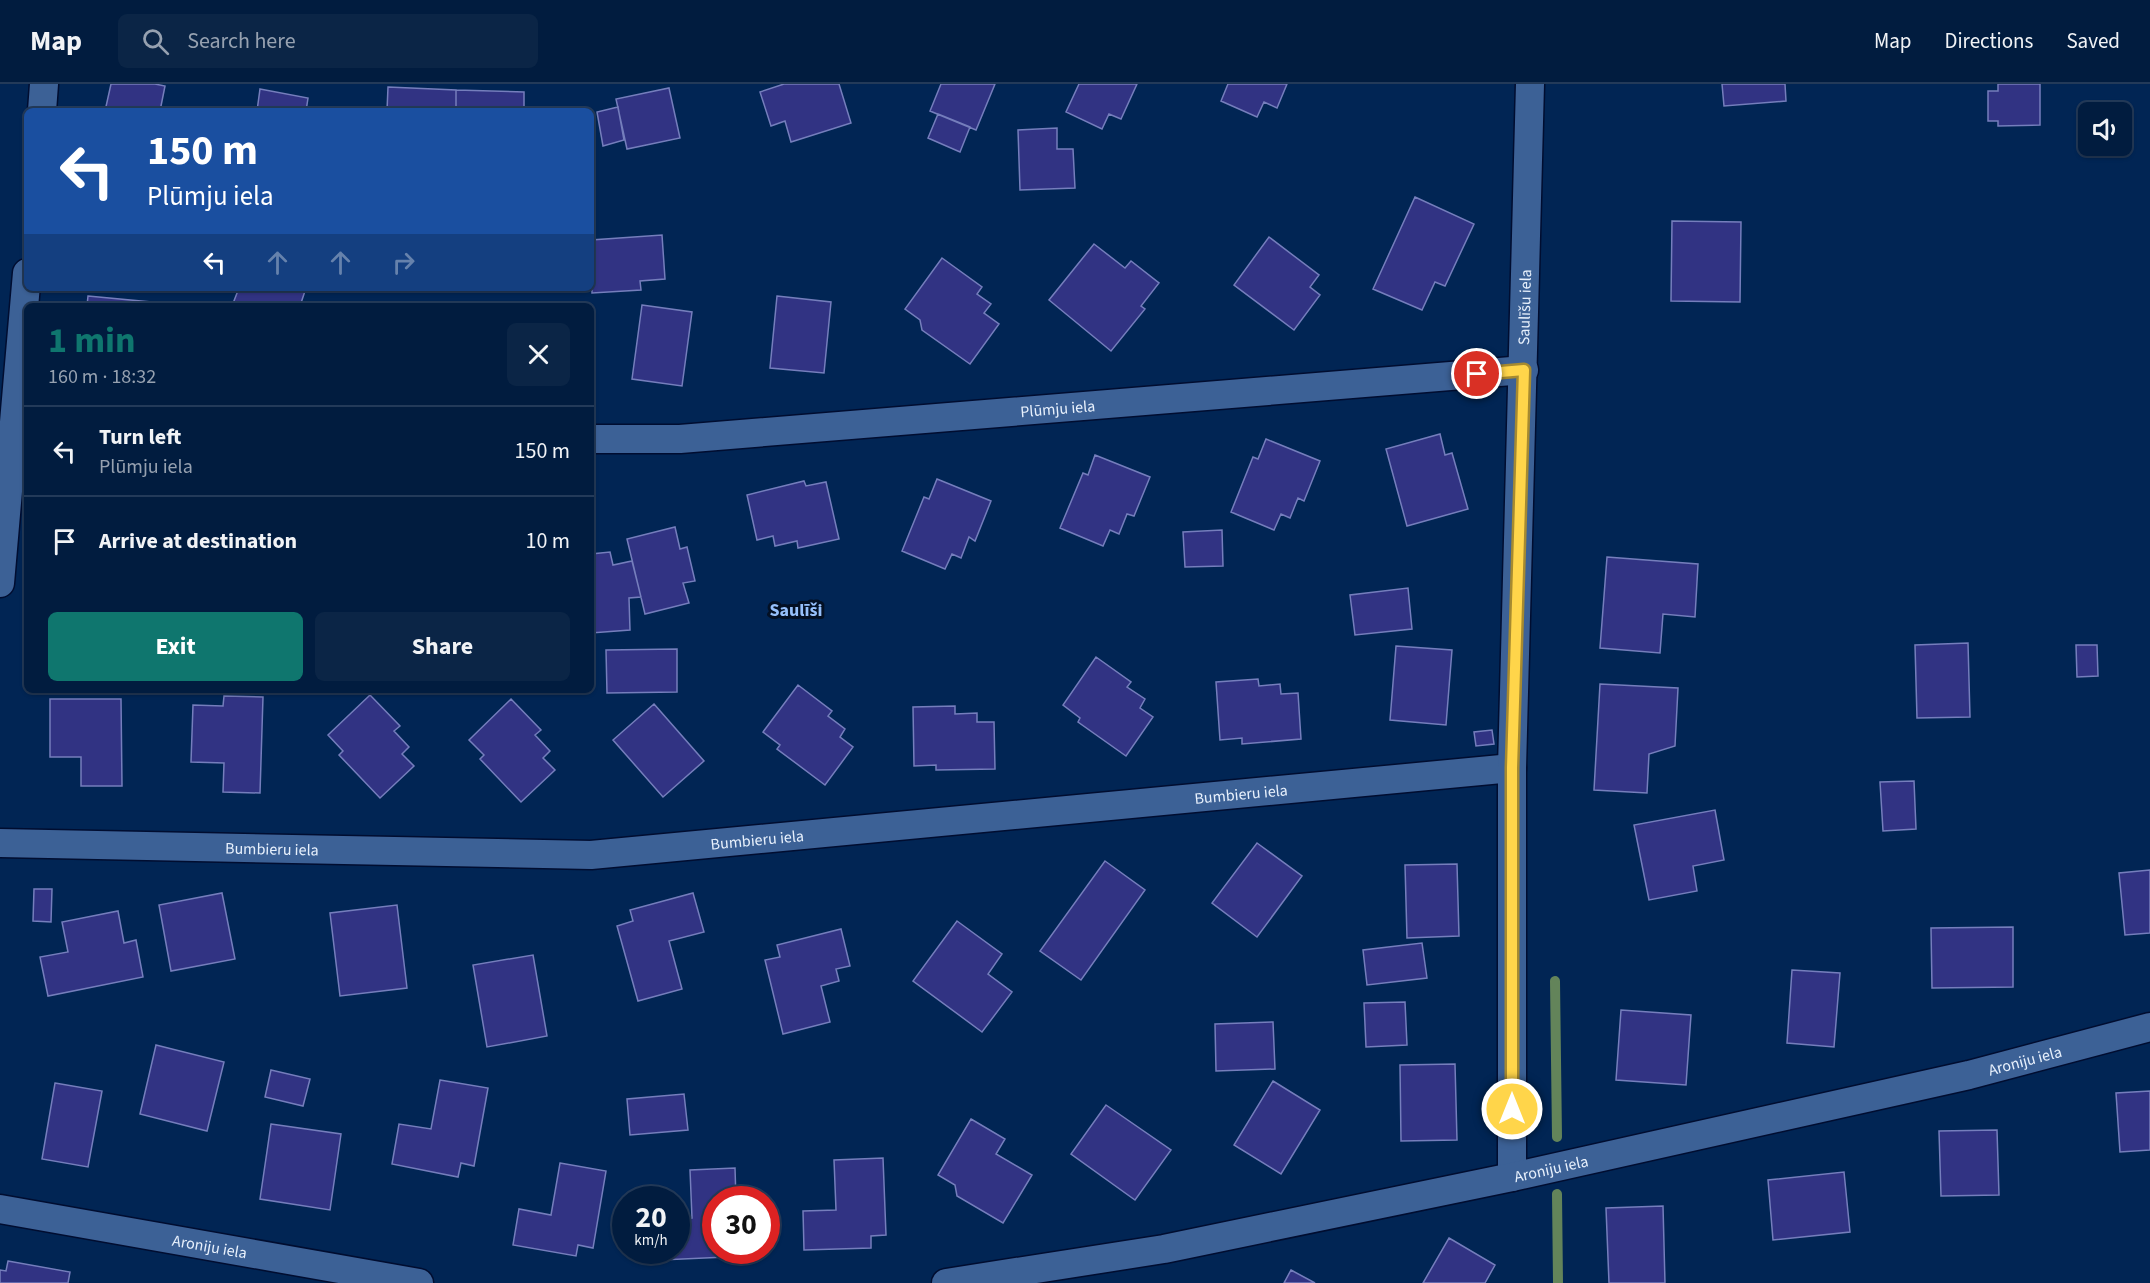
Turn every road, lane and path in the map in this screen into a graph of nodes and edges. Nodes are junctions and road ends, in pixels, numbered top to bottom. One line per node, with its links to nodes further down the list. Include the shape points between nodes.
1 (44, 84): 3 (street)
2 (1530, 84): 5 (street, Saulīšu iela)
3 (42, 108)
4 (24, 336): 7 (street)
5 (1524, 370): 6 (street, Plūmju iela, via 680,439); 9 (street, Saulīšu iela)
6 (594, 439)
7 (19, 441): 8 (street)
8 (0, 583)
9 (1512, 768): 10 (street, Bumbieru iela, via 591,855); 12 (street, Saulīšu iela)
10 (0, 843)
11 (2150, 1027): 12 (street, Aroniju iela, via 1969,1075)
12 (1512, 1177): 15 (street, Aroniju iela, via 1164,1249)
13 (0, 1209): 14 (street, Aroniju iela)
14 (418, 1283)
15 (946, 1283)

